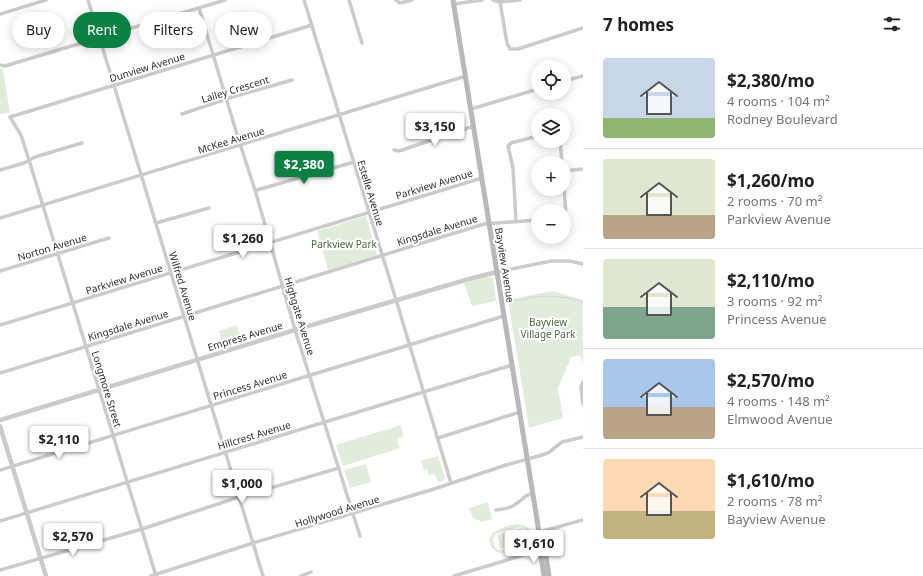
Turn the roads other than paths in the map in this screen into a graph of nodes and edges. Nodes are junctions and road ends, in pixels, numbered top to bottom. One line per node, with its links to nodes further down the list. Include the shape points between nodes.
1 (46, 0): 15 (street)
2 (88, 0): 14 (street, Wilfred Avenue)
3 (225, 0): 13 (street)
4 (304, 0): 16 (street, Estelle Avenue)
5 (349, 0): 19 (street)
6 (396, 0): 7 (street, via 400,3)
7 (412, 0)
8 (482, 0): 11 (street)
9 (493, 0): 12 (street)
10 (520, 0): 12 (street)
11 (454, 2): 24 (main road, Bayview Avenue)
12 (500, 2): 18 (street, via 510,49 518,49)
13 (199, 8): 17 (street); 22 (street, Highgate Avenue)
14 (91, 12)
15 (0, 14)
16 (312, 25): 22 (street, Dunview Avenue); 33 (street, Estelle Avenue)
17 (131, 28)
18 (583, 28)
19 (362, 43)
20 (73, 46): 23 (street, via 5,66)
21 (102, 48): 28 (street, Wilfred Avenue)
22 (213, 55): 28 (street, Dunview Avenue); 30 (street, Highgate Avenue)
23 (0, 65)
24 (466, 76): 31 (main road, Bayview Avenue); 33 (street, McKee Avenue)
25 (583, 76): 27 (street)
26 (292, 80): 30 (street, Lailey Crescent)
27 (571, 80)
28 (115, 86): 34 (street, Dunview Avenue); 45 (street, Wilfred Avenue)
29 (531, 91): 31 (street)
30 (226, 99): 32 (street, Lailey Crescent); 38 (street, Highgate Avenue)
31 (471, 108): 35 (main road, Bayview Avenue)
32 (182, 114)
33 (339, 115): 38 (street, McKee Avenue); 41 (street, Estelle Avenue)
34 (10, 116): 40 (street, Longmore Street)
35 (474, 126): 39 (street, via 399,151); 46 (main road, Bayview Avenue)
36 (531, 138): 53 (street, via 508,146 513,168)
37 (82, 143): 40 (street)
38 (240, 145): 45 (street, McKee Avenue); 47 (street, Highgate Avenue)
39 (394, 150)
40 (29, 160): 43 (street); 48 (street, Longmore Street)
41 (354, 162): 47 (street); 50 (street, Estelle Avenue)
42 (583, 169): 44 (street)
43 (0, 170)
44 (571, 170)
45 (141, 175): 48 (street, McKee Avenue); 54 (street, Wilfred Avenue)
46 (482, 178): 50 (street, Parkview Avenue); 55 (main road, Bayview Avenue)
47 (255, 190): 57 (street, Highgate Avenue)
48 (42, 205): 51 (street, McKee Avenue); 58 (street, Longmore Street)
49 (209, 208): 54 (street)
50 (369, 213): 57 (street, Parkview Avenue); 59 (street, Estelle Avenue)
51 (0, 218)
52 (531, 220): 53 (street, Kingsdale Avenue)
53 (516, 221): 55 (street, Kingsdale Avenue)
54 (156, 223): 63 (street, Wilfred Avenue)
55 (490, 223): 59 (street, Kingsdale Avenue); 62 (main road, Bayview Avenue)
56 (109, 238): 58 (street, Norton Avenue)
57 (270, 243): 63 (street, Parkview Avenue); 64 (street, Highgate Avenue)
58 (58, 254): 61 (street, Norton Avenue); 66 (street, Longmore Street)
59 (382, 255): 64 (street, Kingsdale Avenue); 65 (street, Estelle Avenue)
60 (583, 264): 62 (street, via 551,261)
61 (0, 271)
62 (498, 272): 65 (street, Empress Avenue); 68 (main road, Bayview Avenue)
63 (171, 273): 66 (street, Parkview Avenue); 67 (street, Wilfred Avenue)
64 (283, 286): 67 (street, Kingsdale Avenue); 70 (street, Highgate Avenue)
65 (396, 300): 70 (street, Empress Avenue); 71 (street, Estelle Avenue)
66 (72, 303): 69 (street, Parkview Avenue); 72 (street, Longmore Street)
67 (184, 316): 72 (street, Kingsdale Avenue); 73 (street, Wilfred Avenue)
68 (504, 316): 71 (street, Princess Avenue); 74 (main road, Bayview Avenue)
69 (0, 325)
70 (296, 330): 73 (street, Empress Avenue); 76 (street, Highgate Avenue)
71 (409, 345): 76 (street, Princess Avenue); 79 (street, Estelle Avenue)
72 (85, 347): 75 (street, Kingsdale Avenue); 78 (street, Longmore Street)
73 (197, 360): 78 (street, Empress Avenue); 81 (street, Wilfred Avenue)
74 (512, 365): 79 (street, Hillcrest Avenue); 82 (main road, Bayview Avenue)
75 (0, 373)
76 (310, 375): 81 (street, Princess Avenue); 84 (street, Highgate Avenue)
77 (583, 382): 80 (street)
78 (99, 390): 83 (street, Empress Avenue); 86 (street, Longmore Street)
79 (424, 392): 84 (street, Hillcrest Avenue); 88 (street, Estelle Avenue)
80 (583, 404)
81 (211, 405): 86 (street, Princess Avenue); 89 (street, Wilfred Avenue)
82 (520, 412): 88 (street); 90 (main road, Bayview Avenue)
83 (0, 420)
84 (324, 422): 89 (street, Hillcrest Avenue); 92 (street, Highgate Avenue)
85 (0, 426): 91 (street)
86 (113, 436): 91 (street, Princess Avenue); 94 (street, Longmore Street)
87 (583, 436): 90 (street, Hollywood Avenue, via 562,442 548,453)
88 (438, 438): 95 (street, Estelle Avenue)
89 (226, 452): 94 (street, Hillcrest Avenue); 97 (street, Wilfred Avenue)
90 (528, 459): 95 (street, Hollywood Avenue); 96 (main road, Bayview Avenue)
91 (13, 466): 93 (street, Princess Avenue); 99 (street)
92 (339, 468): 97 (street); 100 (street, Highgate Avenue)
93 (0, 470)
94 (127, 483): 99 (street, Hillcrest Avenue); 103 (street, Longmore Street)
95 (451, 483): 100 (street, Hollywood Avenue)
96 (533, 493): 98 (street, via 510,508); 104 (main road, Bayview Avenue)
97 (239, 497): 103 (street); 106 (street, Wilfred Avenue)
98 (496, 510)
99 (26, 513): 102 (street, Hillcrest Avenue); 108 (street)
100 (353, 514): 105 (street, Highgate Avenue); 106 (street, Hollywood Avenue)
101 (583, 520): 104 (street)
102 (0, 521)
103 (142, 528): 108 (street); 112 (street, Longmore Street)
104 (540, 532): 107 (main road, Bayview Avenue); 109 (main road, Bayview Avenue)
105 (360, 536)
106 (253, 544): 112 (street, Hollywood Avenue); 115 (street, Wilfred Avenue)
107 (540, 550): 109 (main road); 117 (street); 118 (main road, Bayview Avenue)
108 (41, 558): 110 (street); 113 (street)
109 (548, 567): 119 (main road, Bayview Avenue)
110 (0, 570)
111 (311, 572): 116 (street)
112 (156, 575): 114 (street, Hollywood Avenue)
113 (46, 576)
114 (150, 576)
115 (263, 576)
116 (301, 576)
117 (454, 576)
118 (544, 576)
119 (549, 576)

